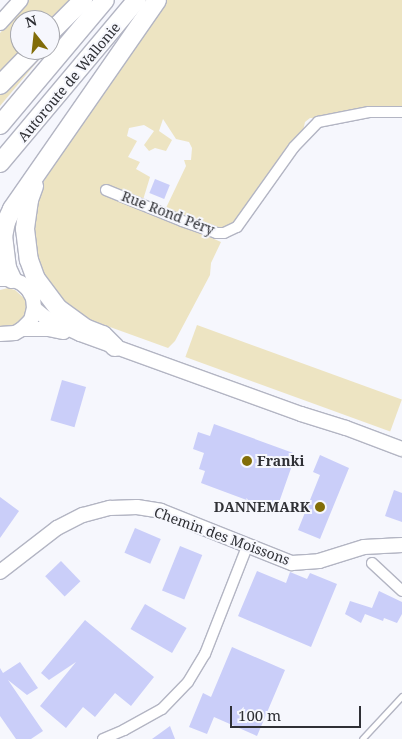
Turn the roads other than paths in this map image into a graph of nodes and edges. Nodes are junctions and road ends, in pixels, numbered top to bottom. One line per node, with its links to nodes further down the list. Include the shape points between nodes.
1 (21, 0): 6 (main road)
2 (83, 0): 7 (highway)
3 (105, 0): 11 (highway, Autoroute de Wallonie)
4 (137, 0): 13 (highway, Autoroute de Wallonie)
5 (158, 0): 12 (highway)
6 (0, 23)
7 (60, 24)
8 (24, 60): 9 (highway)
9 (0, 85)
10 (402, 112): 14 (street, Rue Rond Péry, via 369,112 318,122 294,147 237,227 229,231 216,233)
11 (0, 125)
12 (46, 161): 15 (highway, via 6,222); 20 (highway, via 26,216 26,243 36,279 59,309 103,335)
13 (0, 164)
14 (106, 190)
15 (6, 279): 16 (main road, via 28,289)
16 (34, 308): 17 (main road, via 31,320); 19 (main road, via 46,318)
17 (22, 329): 18 (main road); 19 (main road)
18 (0, 334)
19 (80, 334): 20 (main road)
20 (115, 347): 21 (main road)
21 (402, 449)
22 (402, 545): 23 (main road, Chemin des Moissons, via 364,547 319,561 292,563)
23 (247, 547): 25 (main road, Chemin des Moissons, via 161,511 137,507 110,508 83,515 57,528); 28 (street, via 205,654 188,682 162,709)
24 (372, 563): 26 (street)
25 (0, 572)
26 (402, 591)
27 (402, 696): 30 (lane)
28 (126, 735): 29 (street)
29 (103, 739)
30 (362, 739)

